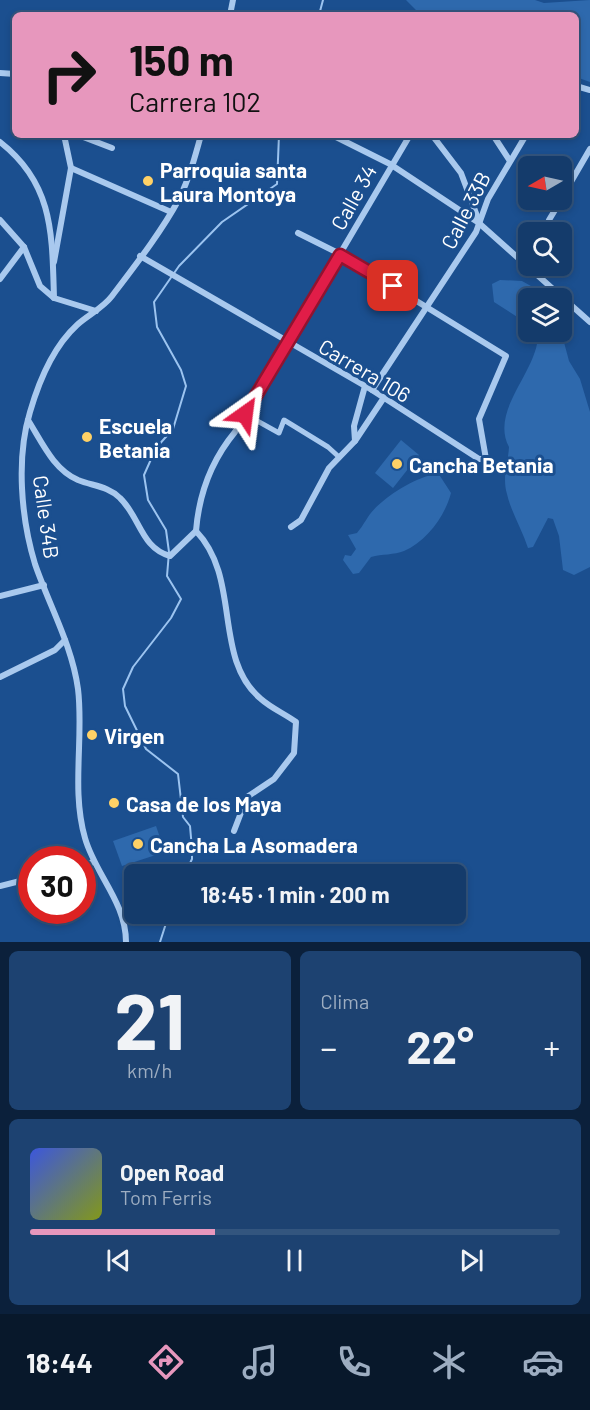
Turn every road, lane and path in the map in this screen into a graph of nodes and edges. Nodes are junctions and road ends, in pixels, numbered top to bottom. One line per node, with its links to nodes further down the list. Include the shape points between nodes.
1 (65, 138): 14 (street)
2 (86, 138): 10 (street)
3 (200, 138): 17 (street, Calle 34B, via 186,183)
4 (338, 138): 13 (street)
5 (408, 138): 13 (street, Calle 34)
6 (434, 138): 20 (street, via 460,173)
7 (495, 138): 12 (street)
8 (524, 138): 12 (street, Calle 33B)
9 (0, 142): 25 (street, via 26,166 41,191)
10 (112, 148)
11 (590, 148): 15 (street)
12 (510, 161): 20 (street, Calle 33B, via 488,199)
13 (390, 164): 20 (street); 23 (street, Calle 34)
14 (71, 168): 17 (street); 25 (street)
15 (572, 180)
16 (555, 210): 19 (street)
17 (171, 212): 24 (street, Calle 34B)
18 (0, 220): 22 (street)
19 (549, 220)
20 (480, 224): 28 (street, Calle 33B); 30 (street)
21 (298, 233): 23 (street)
22 (24, 247): 26 (street); 27 (street, via 40,286)
23 (340, 255): 28 (street); 31 (street, Calle 34)
24 (140, 256): 29 (street, Calle 34B); 31 (street, Carrera 106)
25 (53, 266): 27 (street)
26 (0, 279)
27 (54, 298): 29 (street)
28 (428, 308): 33 (street, Calle 33B); 34 (street, Carrera 106, via 506,356 479,419 488,456 483,461 479,459)
29 (96, 311): 36 (street, Calle 34B, via 64,339 50,361)
30 (590, 322)
31 (287, 343): 32 (street, Carrera 106); 35 (street, Calle 34)
32 (365, 386): 33 (street, Carrera 106); 37 (street, via 354,426)
33 (372, 390): 34 (street, Carrera 106)
34 (382, 399): 37 (street)
35 (245, 414): 38 (street, via 279,434 284,420); 40 (street, Calle 34, via 219,451 198,505)
36 (28, 420): 40 (street, via 62,470 122,500 157,553 175,554); 41 (street, Calle 34B, via 23,459 24,500 29,539)
37 (355, 441): 38 (street)
38 (339, 457): 39 (street, via 301,520)
39 (291, 527)
40 (196, 531): 45 (street, via 214,553 229,614 231,647 242,676 260,699 296,722 294,753 274,779 247,797)
41 (44, 585): 42 (street); 43 (street, Calle 34B)
42 (0, 597)
43 (64, 640): 44 (street, via 55,650); 46 (street, Calle 34B, via 78,688 80,803)
44 (0, 676)
45 (234, 831)
46 (88, 846)
47 (96, 866): 50 (street, Calle 34B, via 119,907)
48 (18, 882): 49 (street)
49 (0, 886)
50 (126, 942)

